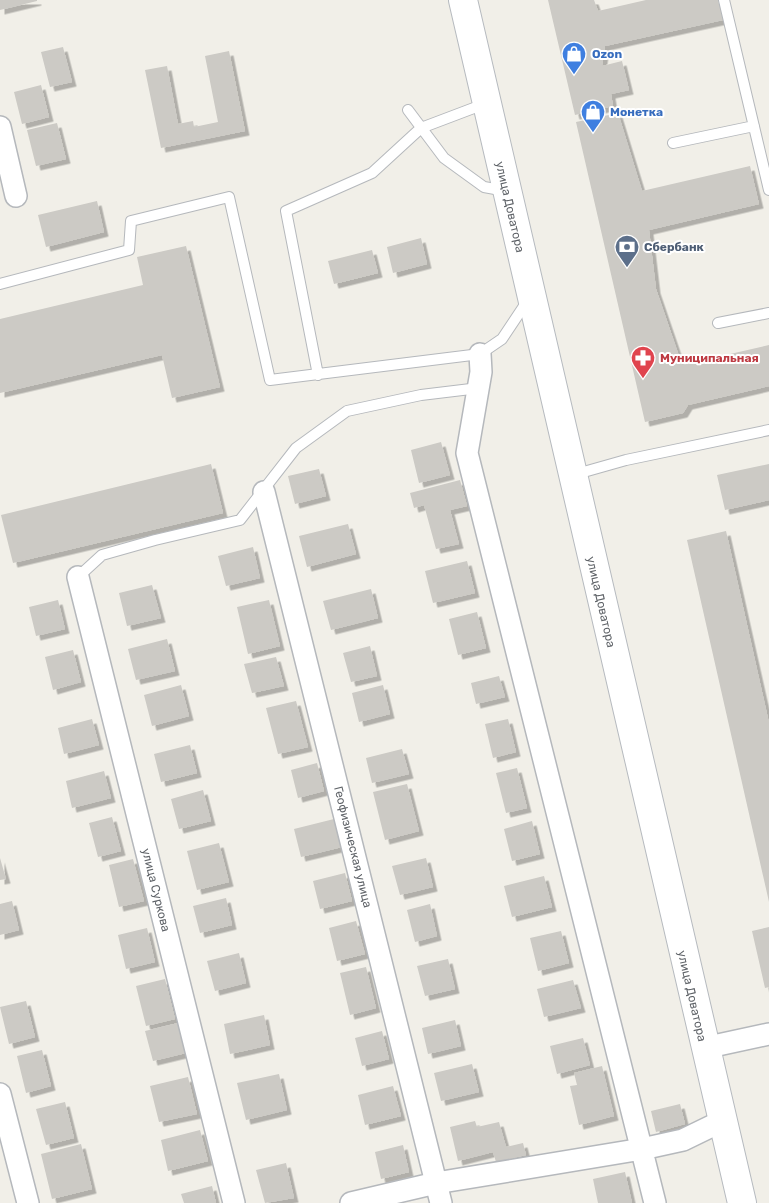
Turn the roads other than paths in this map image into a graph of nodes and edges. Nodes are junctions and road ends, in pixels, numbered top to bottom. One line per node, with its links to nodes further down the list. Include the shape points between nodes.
1 (463, 0): 3 (main road, улица Доватора)
2 (724, 0): 5 (lane)
3 (488, 103): 7 (lane); 10 (main road, улица Доватора)
4 (408, 110): 7 (lane)
5 (754, 126): 8 (lane); 9 (lane)
6 (0, 127): 11 (street)
7 (422, 128): 10 (lane, via 444,158 484,188); 17 (lane, via 372,173 286,210)
8 (673, 143)
9 (769, 190)
10 (506, 191): 13 (main road, улица Доватора)
11 (16, 196)
12 (0, 284): 17 (lane, via 129,250 131,221 229,197 270,380)
13 (530, 297): 16 (lane, via 502,339); 20 (main road, улица Доватора)
14 (769, 313): 15 (lane)
15 (718, 323)
16 (480, 354): 17 (lane); 18 (street)
17 (318, 375)
18 (479, 388): 21 (lane, via 347,411 296,448); 27 (street, via 467,453)
19 (769, 430): 20 (lane, via 626,460)
20 (572, 475): 24 (main road, улица Доватора)
21 (264, 492): 22 (lane, via 240,520 102,555); 28 (street, Геофизическая улица)
22 (78, 577): 30 (street, улица Суркова)
23 (769, 1034): 24 (street)
24 (704, 1048): 26 (main road, улица Доватора)
25 (0, 1094): 29 (street)
26 (722, 1121): 27 (street, via 683,1140); 33 (main road, улица Доватора)
27 (642, 1149): 28 (street); 32 (street)
28 (439, 1193): 31 (street)
29 (28, 1203)
30 (234, 1203)
31 (351, 1203)
32 (655, 1203)
33 (742, 1203)

